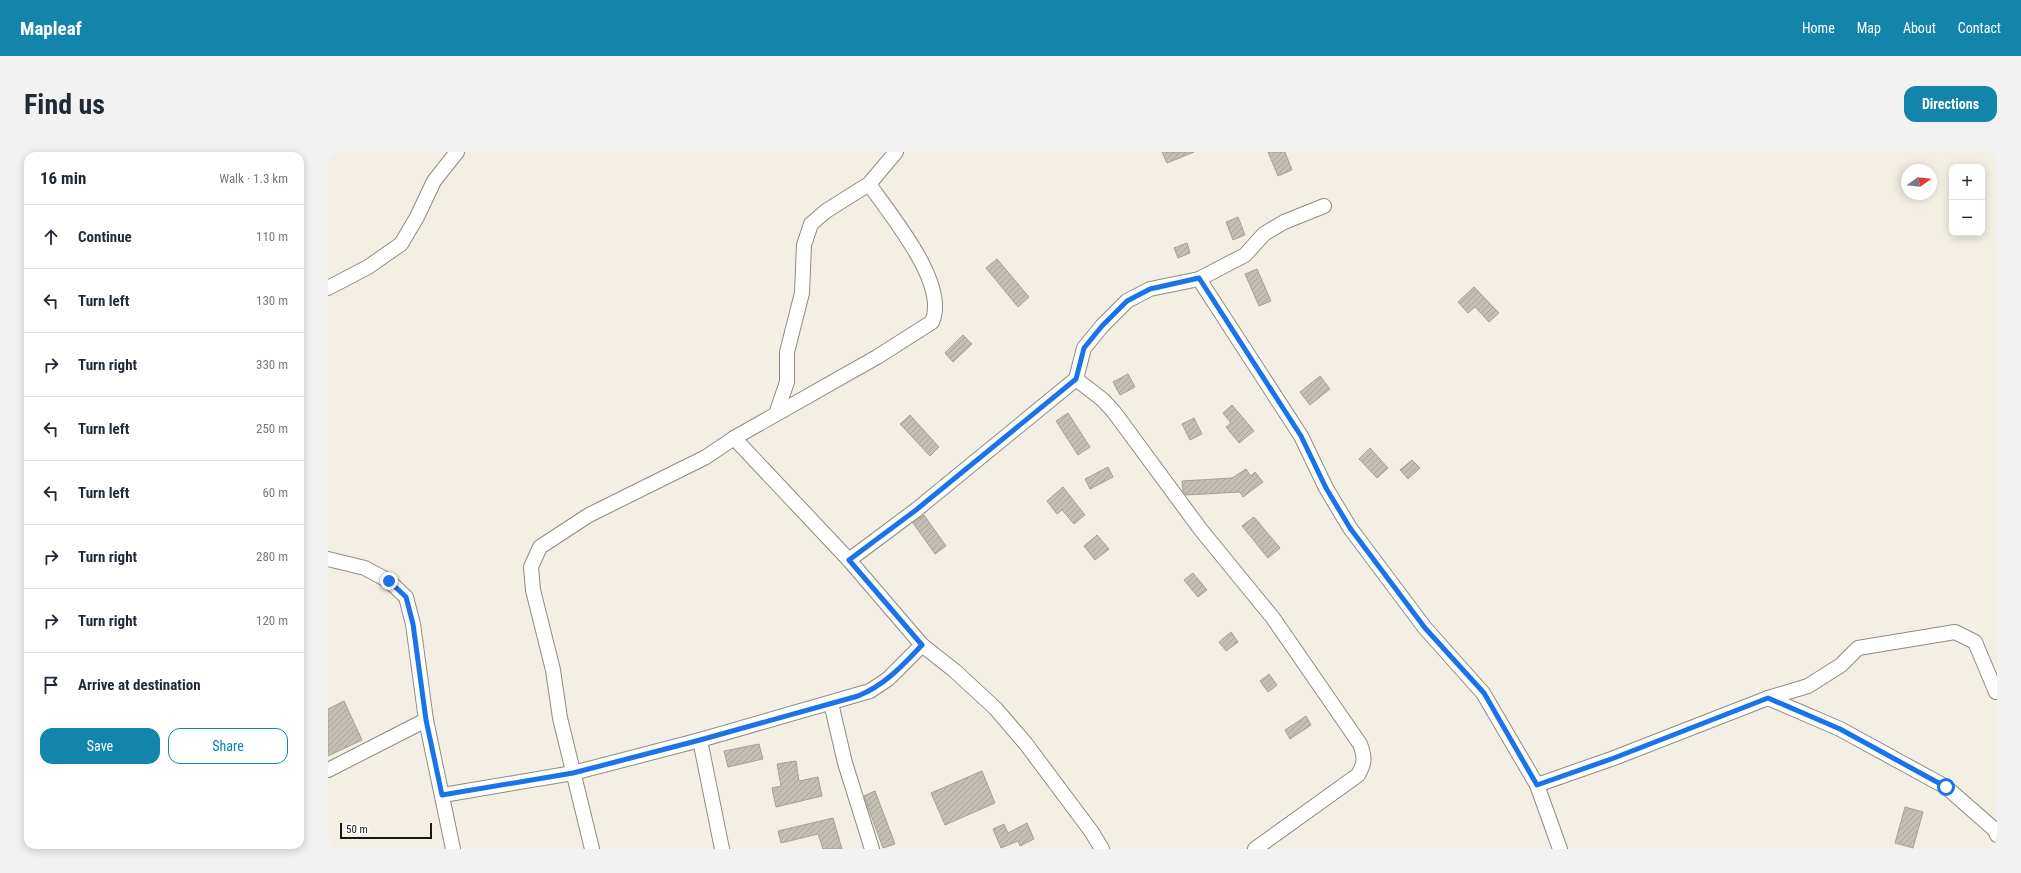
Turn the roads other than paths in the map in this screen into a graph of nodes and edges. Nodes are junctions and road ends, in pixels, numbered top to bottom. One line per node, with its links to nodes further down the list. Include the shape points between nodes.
1 (456, 152): 6 (street, via 434,181 401,244 368,267)
2 (896, 152): 3 (street)
3 (869, 184): 8 (street, via 826,211 811,224 804,245 802,293 787,352 787,382); 8 (street, via 917,254 926,272 934,291 936,312 932,322 877,357)
4 (1324, 206): 5 (street, via 1284,222 1264,234 1245,255)
5 (1199, 278): 7 (street, via 1150,289 1127,301 1084,348); 20 (street, via 1301,436 1326,488 1350,528 1425,628 1484,693)
6 (328, 288)
7 (1076, 379): 11 (street, via 916,510); 28 (street, via 1114,412 1201,530 1273,618 1360,744 1365,756 1364,765 1358,775)
8 (776, 414): 9 (street)
9 (734, 438): 11 (street); 19 (street, via 706,457 589,515 540,547 531,567 533,590)
10 (328, 559): 16 (street, via 365,568 389,581 406,597 413,624)
11 (849, 560): 12 (street)
12 (922, 645): 15 (street, via 888,679 870,691); 27 (street, via 996,709 1030,750)
13 (1996, 692): 14 (street, via 1975,642 1955,632 1858,648 1841,665 1808,686)
14 (1768, 698): 20 (street); 22 (street, via 1840,729 1946,787)
15 (831, 703): 17 (street); 26 (street, via 845,763)
16 (426, 720): 18 (street); 21 (street)
17 (700, 740): 19 (street); 25 (street)
18 (328, 770)
19 (573, 773): 21 (street); 24 (street)
20 (1537, 785): 29 (street)
21 (442, 795): 23 (street)
22 (1997, 834)
23 (453, 849)
24 (592, 849)
25 (722, 849)
26 (872, 849)
27 (1102, 849)
28 (1255, 849)
29 (1560, 849)

